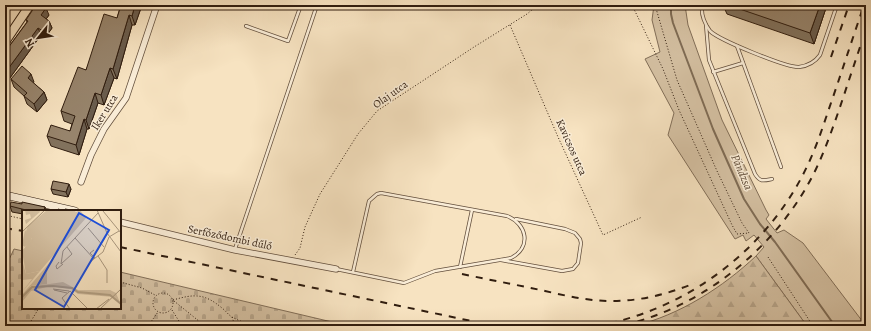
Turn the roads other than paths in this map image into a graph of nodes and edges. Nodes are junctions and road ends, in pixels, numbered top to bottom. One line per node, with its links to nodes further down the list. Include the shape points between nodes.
1 (30, 5): 9 (main road)
2 (157, 5): 15 (street, Iker utca, via 126,98 104,129)
3 (301, 5): 8 (lane, via 288,41)
4 (317, 5): 21 (lane)
5 (702, 5): 7 (lane)
6 (837, 5): 10 (lane, via 822,51 817,59 809,64 791,66)
7 (706, 24): 10 (lane, via 717,36); 12 (lane, via 709,60)
8 (246, 26)
9 (5, 42)
10 (736, 45): 11 (lane)
11 (743, 63): 12 (lane); 13 (lane)
12 (713, 72): 14 (lane, via 758,180)
13 (781, 167)
14 (772, 179)
15 (81, 182)
16 (5, 195): 17 (street)
17 (71, 210)
18 (472, 210): 19 (lane); 23 (lane); 25 (lane, via 377,194 369,201)
19 (514, 219): 22 (lane, via 521,226 525,241 516,255); 22 (lane, via 575,233 581,243 578,263 573,269 562,271)
20 (121, 222): 21 (street, Serfőződombi dűlő)
21 (235, 250): 24 (street, Serfőződombi dűlő)
22 (498, 260): 23 (lane)
23 (460, 266): 25 (lane, via 404,283)
24 (336, 269): 25 (lane)
25 (353, 272)

